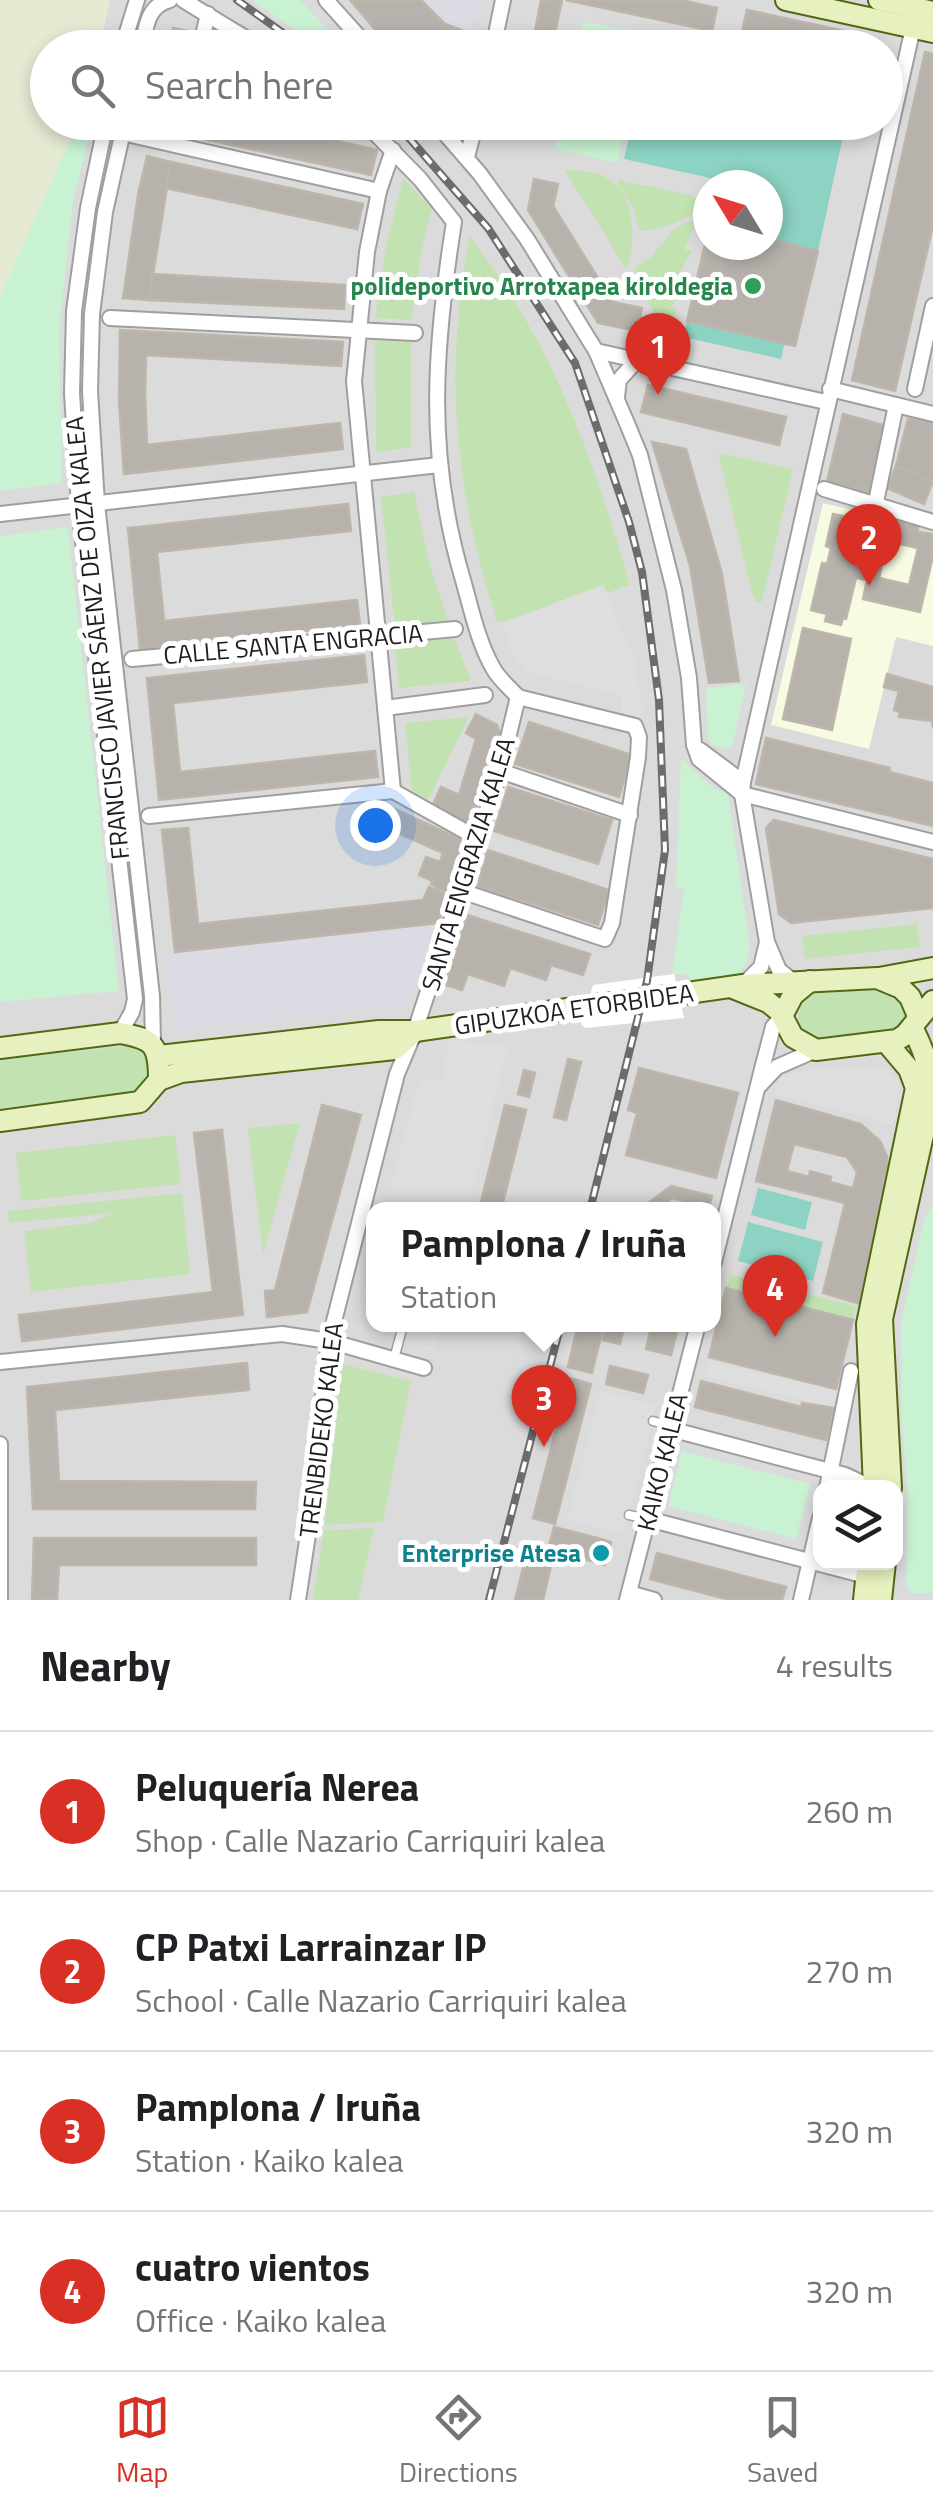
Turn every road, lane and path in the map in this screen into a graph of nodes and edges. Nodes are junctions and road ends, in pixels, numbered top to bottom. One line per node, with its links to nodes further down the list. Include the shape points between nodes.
1 (137, 0): 10 (street)
2 (170, 0): 11 (street, via 149,15)
3 (183, 0): 8 (street)
4 (326, 0): 14 (street)
5 (502, 0): 15 (street)
6 (786, 0): 9 (main road)
7 (879, 0): 9 (main road)
8 (208, 14): 12 (street); 13 (street)
9 (923, 16): 16 (street)
10 (128, 30)
11 (146, 30)
12 (204, 30)
13 (233, 30)
14 (352, 30)
15 (496, 30)
16 (903, 96)
17 (102, 140): 43 (street, FRANCISCO JAVIER SÁENZ DE OIZA KALEA, via 74,311)
18 (121, 140): 42 (street, FRANCISCO JAVIER SÁENZ DE OIZA KALEA, via 92,314)
19 (179, 140): 26 (street, FRANCISCO JAVIER SÁENZ DE OIZA KALEA)
20 (380, 140): 24 (street)
21 (451, 140): 25 (street)
22 (472, 140): 25 (street)
23 (892, 140): 34 (street)
24 (392, 150): 26 (street); 38 (street, via 454,222 437,350)
25 (467, 158): 31 (street, via 528,239)
26 (379, 191): 29 (street)
27 (933, 306): 33 (street)
28 (110, 318): 29 (street)
29 (358, 330): 30 (street); 39 (street, via 354,381)
30 (415, 333)
31 (596, 351): 32 (street); 35 (street)
32 (638, 360): 34 (street); 35 (street, via 619,380)
33 (916, 389)
34 (828, 396): 36 (street); 52 (street)
35 (617, 399): 53 (street, via 640,455 674,590)
36 (896, 405): 37 (street); 41 (street)
37 (933, 414)
38 (439, 466): 39 (street); 50 (street, via 471,609 493,669)
39 (361, 474): 42 (street, FRANCISCO JAVIER SÁENZ DE OIZA KALEA); 47 (street)
40 (824, 488): 41 (street)
41 (876, 502): 45 (street)
42 (97, 504): 43 (street); 74 (street, FRANCISCO JAVIER SÁENZ DE OIZA KALEA)
43 (79, 506): 44 (street); 71 (street, FRANCISCO JAVIER SÁENZ DE OIZA KALEA, via 134,999)
44 (0, 514)
45 (933, 522)
46 (455, 629): 47 (street, CALLE SANTA ENGRACIA)
47 (378, 637): 48 (street, CALLE SANTA ENGRACIA); 51 (street)
48 (132, 658)
49 (485, 695): 51 (street)
50 (518, 697): 55 (street, SANTA ENGRAZIA KALEA); 58 (street, via 635,726)
51 (385, 708): 57 (street)
52 (752, 744): 54 (street, via 731,758); 56 (street)
53 (694, 745): 54 (street); 56 (street, via 707,766)
54 (713, 759): 56 (street)
55 (500, 771): 58 (street); 60 (street, SANTA ENGRAZIA KALEA)
56 (743, 788): 61 (street); 63 (street)
57 (393, 791): 59 (street); 60 (street)
58 (630, 815): 62 (street, via 605,939)
59 (149, 816)
60 (477, 838): 62 (street, SANTA ENGRAZIA KALEA)
61 (933, 842)
62 (461, 890): 70 (street, SANTA ENGRAZIA KALEA)
63 (767, 942): 66 (street, via 779,970); 67 (street, via 761,968)
64 (930, 965): 65 (main road)
65 (877, 978): 66 (main road, GIPUZKOA ETORBIDEA); 68 (main road)
66 (802, 982): 67 (main road, GIPUZKOA ETORBIDEA); 69 (main road)
67 (738, 987): 69 (main road); 70 (main road, GIPUZKOA ETORBIDEA, bridge)
68 (924, 1008): 72 (main road, via 905,1035); 78 (main road)
69 (782, 1015): 75 (main road, via 793,1037); 77 (street, via 773,1027)
70 (415, 1031): 74 (main road, GIPUZKOA ETORBIDEA, via 180,1056); 76 (main road, GIPUZKOA ETORBIDEA, via 395,1049 182,1072); 83 (street, TRENBIDEKO KALEA)
71 (120, 1033): 73 (main road); 74 (main road)
72 (887, 1043): 75 (main road); 91 (main road, via 910,1069 916,1088 867,1324)
73 (0, 1048)
74 (156, 1050): 76 (main road)
75 (816, 1050): 77 (street, via 777,1066)
76 (160, 1080): 79 (main road, GIPUZKOA ETORBIDEA, via 140,1102)
77 (760, 1086): 80 (street)
78 (931, 1102): 94 (main road, via 882,1319)
79 (0, 1121)
80 (721, 1235)
81 (401, 1332): 84 (lane)
82 (696, 1332): 89 (street, KAIKO KALEA)
83 (329, 1341): 84 (street); 85 (street, via 282,1334); 103 (street, TRENBIDEKO KALEA)
84 (394, 1359): 86 (street)
85 (0, 1362)
86 (424, 1368)
87 (851, 1371): 92 (street)
88 (653, 1421): 89 (lane)
89 (671, 1428): 92 (street); 96 (street, KAIKO KALEA)
90 (0, 1444): 102 (street)
91 (873, 1455): 92 (street); 93 (main road)
92 (834, 1478)
93 (873, 1480)
94 (891, 1480)
95 (629, 1515): 96 (lane)
96 (648, 1519): 98 (street); 101 (street, KAIKO KALEA)
97 (813, 1551): 98 (street)
98 (811, 1561): 105 (street)
99 (867, 1570): 106 (main road)
100 (884, 1570): 107 (main road)
101 (628, 1597): 104 (street)
102 (0, 1599)
103 (298, 1600)
104 (654, 1600)
105 (801, 1600)
106 (864, 1600)
107 (881, 1600)

